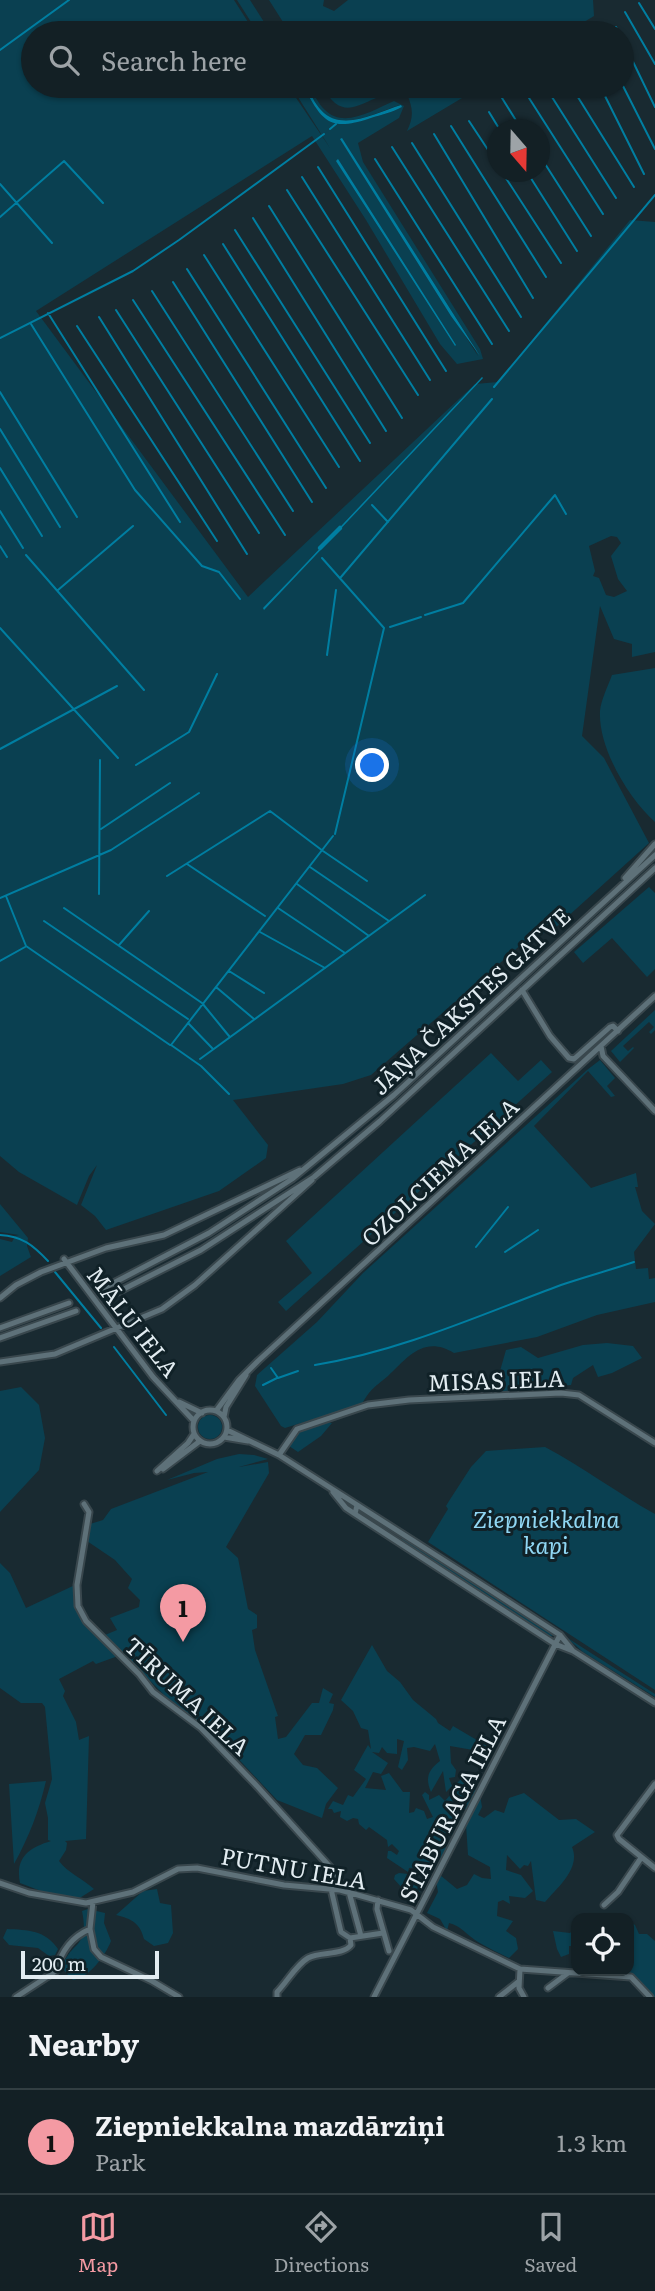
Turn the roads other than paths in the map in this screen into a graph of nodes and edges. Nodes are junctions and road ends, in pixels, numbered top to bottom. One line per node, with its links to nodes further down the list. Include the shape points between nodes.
1 (655, 844): 4 (street)
2 (655, 855): 4 (street, JĀŅA ČAKSTES GATVE)
3 (655, 867): 5 (street, JĀŅA ČAKSTES GATVE)
4 (618, 887): 10 (street, JĀŅA ČAKSTES GATVE, via 394,1095)
5 (522, 990): 7 (street, via 569,1058 610,1027); 11 (street, JĀŅA ČAKSTES GATVE)
6 (655, 996): 7 (street, OZOLCIEMA IELA)
7 (618, 1031): 8 (street, OZOLCIEMA IELA)
8 (601, 1046): 9 (street, via 603,1056); 22 (street, OZOLCIEMA IELA)
9 (655, 1111)
10 (306, 1167): 12 (street, JĀŅA ČAKSTES GATVE, via 164,1235); 13 (street, JĀŅA ČAKSTES GATVE, via 209,1233)
11 (314, 1177): 15 (street, JĀŅA ČAKSTES GATVE, via 201,1250); 19 (street, JĀŅA ČAKSTES GATVE, via 180,1297)
12 (65, 1261): 14 (street, JĀŅA ČAKSTES GATVE, via 28,1278); 19 (street, MĀLU IELA)
13 (100, 1290)
14 (0, 1298)
15 (106, 1298)
16 (69, 1303): 18 (street)
17 (76, 1311): 20 (street)
18 (0, 1328)
19 (116, 1328): 21 (street, JĀŅA ČAKSTES GATVE, via 55,1354); 23 (street, MĀLU IELA, via 163,1389)
20 (0, 1338)
21 (0, 1362)
22 (247, 1372): 24 (street, OZOLCIEMA IELA); 26 (street, OZOLCIEMA IELA)
23 (179, 1402): 25 (street, MĀLU IELA); 27 (street, MĀLU IELA)
24 (216, 1411): 25 (street); 26 (street)
25 (202, 1413): 27 (street)
26 (224, 1417): 28 (street)
27 (194, 1421): 29 (street)
28 (227, 1430): 30 (street); 32 (street)
29 (194, 1434): 31 (street); 31 (street, via 157,1471)
30 (224, 1437): 31 (street, via 210,1444); 32 (street)
31 (200, 1441)
32 (251, 1441): 34 (street)
33 (655, 1443): 34 (street, MISAS IELA, via 574,1393 368,1405 297,1429)
34 (279, 1455): 35 (street)
35 (331, 1490): 37 (street); 38 (street)
36 (84, 1504): 50 (street, TĪRUMA IELA, via 89,1512 77,1589 78,1606 86,1621 153,1692 190,1718 241,1768 332,1869)
37 (357, 1505): 38 (street); 39 (street)
38 (355, 1514): 40 (street)
39 (398, 1531): 40 (street); 41 (street)
40 (393, 1539): 42 (street)
41 (560, 1635): 42 (street, STABURAGA IELA); 43 (street)
42 (555, 1644): 43 (street); 55 (street, STABURAGA IELA)
43 (573, 1651): 44 (street)
44 (655, 1703)
45 (655, 1784): 46 (street, via 617,1835)
46 (642, 1858): 47 (street); 54 (street)
47 (655, 1868)
48 (0, 1883): 53 (street, PUTNU IELA, via 46,1897)
49 (331, 1889): 50 (street, PUTNU IELA); 53 (street, PUTNU IELA, via 188,1868 170,1872 133,1892); 59 (street, via 341,1932)
50 (341, 1890): 51 (street, PUTNU IELA)
51 (349, 1892): 52 (street, PUTNU IELA); 57 (street)
52 (378, 1900): 55 (street, PUTNU IELA); 58 (street)
53 (93, 1902): 56 (street)
54 (604, 1906)
55 (417, 1913): 60 (street, STABURAGA IELA); 62 (street, PUTNU IELA, via 433,1927)
56 (90, 1929): 66 (street, via 62,1950 56,1970); 67 (street, via 92,1945 101,1957)
57 (361, 1936): 58 (street); 59 (street)
58 (385, 1936): 60 (street); 61 (street)
59 (350, 1938): 68 (street, via 348,1950 306,1960)
60 (401, 1944): 69 (street, STABURAGA IELA)
61 (389, 1951)
62 (520, 1969): 63 (street, PUTNU IELA); 64 (street)
63 (568, 1973): 65 (street); 72 (street, PUTNU IELA, via 631,1977)
64 (518, 1982): 70 (street); 71 (street)
65 (548, 1988)
66 (16, 1997)
67 (178, 1997)
68 (277, 1997)
69 (374, 1997)
70 (499, 1997)
71 (524, 1997)
72 (650, 1997)

